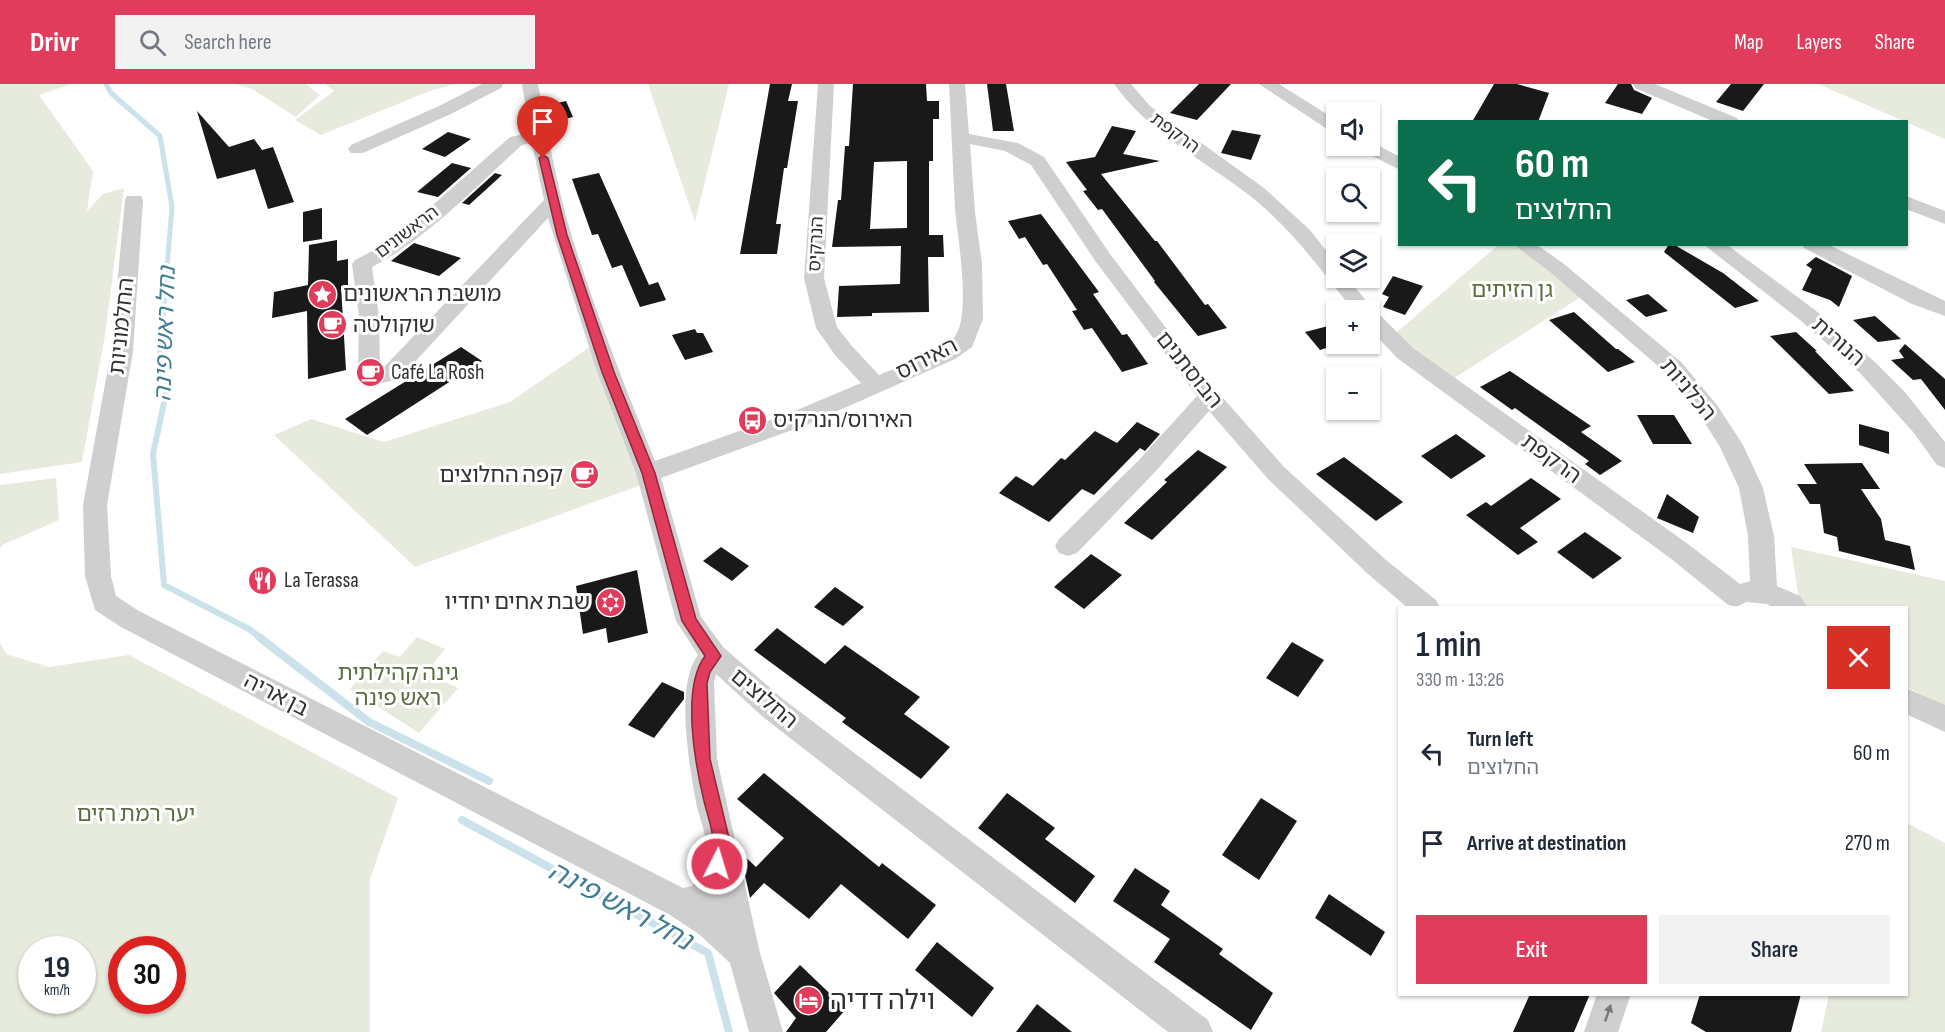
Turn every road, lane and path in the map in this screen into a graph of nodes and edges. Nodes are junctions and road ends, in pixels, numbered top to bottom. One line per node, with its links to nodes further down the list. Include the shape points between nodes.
1 (495, 84): 12 (street)
2 (530, 84): 10 (street, החלוצים)
3 (826, 84): 27 (street, הנרקיס, via 814,278 828,328)
4 (957, 84): 11 (street, האירוס)
5 (1122, 84): 22 (street, הרקפת, via 1144,110 1257,192 1303,234)
6 (1267, 84): 9 (street)
7 (1641, 84): 8 (street)
8 (1726, 120)
9 (1326, 121)
10 (539, 136): 16 (street, החלוצים); 16 (street, הראשונים, via 516,141 398,243 362,264 369,316 369,379 392,373)
11 (963, 138): 27 (street, האירוס, via 972,264 970,331 964,342 947,354); 28 (street, הבוסתנים, via 1004,144 1038,161 1103,258)
12 (357, 149)
13 (1380, 153): 14 (street)
14 (1398, 164)
15 (134, 200): 29 (street, החלמוניות, via 122,351)
16 (553, 202): 31 (street, החלוצים, via 608,372)
17 (1908, 203): 18 (street)
18 (1945, 218)
19 (1525, 246): 33 (street, הכלניות, via 1557,268 1674,368 1709,411 1731,445 1751,488 1761,536)
20 (1715, 246): 30 (street, הנורית, via 1761,279 1876,375 1930,436)
21 (1815, 246): 25 (street)
22 (1326, 263)
23 (1346, 288): 24 (street, הרקפת)
24 (1356, 300)
25 (1945, 309)
26 (1380, 327): 34 (street, הרקפת, via 1405,353 1679,550)
27 (875, 384): 31 (street, האירוס, via 798,419)
28 (1209, 397): 32 (street); 35 (street, הבוסתנים, via 1276,473)
29 (104, 451): 41 (street, בן אריה, via 95,505 98,576 104,602 130,619)
30 (1945, 459)
31 (648, 473): 37 (street, החלוצים, via 689,621)
32 (1068, 546)
33 (1764, 592): 34 (street, via 1753,591); 36 (street)
34 (1732, 602)
35 (1425, 606)
36 (1792, 606)
37 (714, 656): 40 (street, via 703,670 700,683 702,759); 45 (street, החלוצים, via 801,729)
38 (1908, 700): 39 (street)
39 (1945, 719)
40 (721, 842): 41 (street, via 712,885 700,900); 42 (street)
41 (681, 904): 42 (street, בן אריה)
42 (744, 952): 44 (street)
43 (1613, 996): 46 (street, one-way to 43)
44 (766, 1032)
45 (1196, 1032)
46 (1601, 1032)

